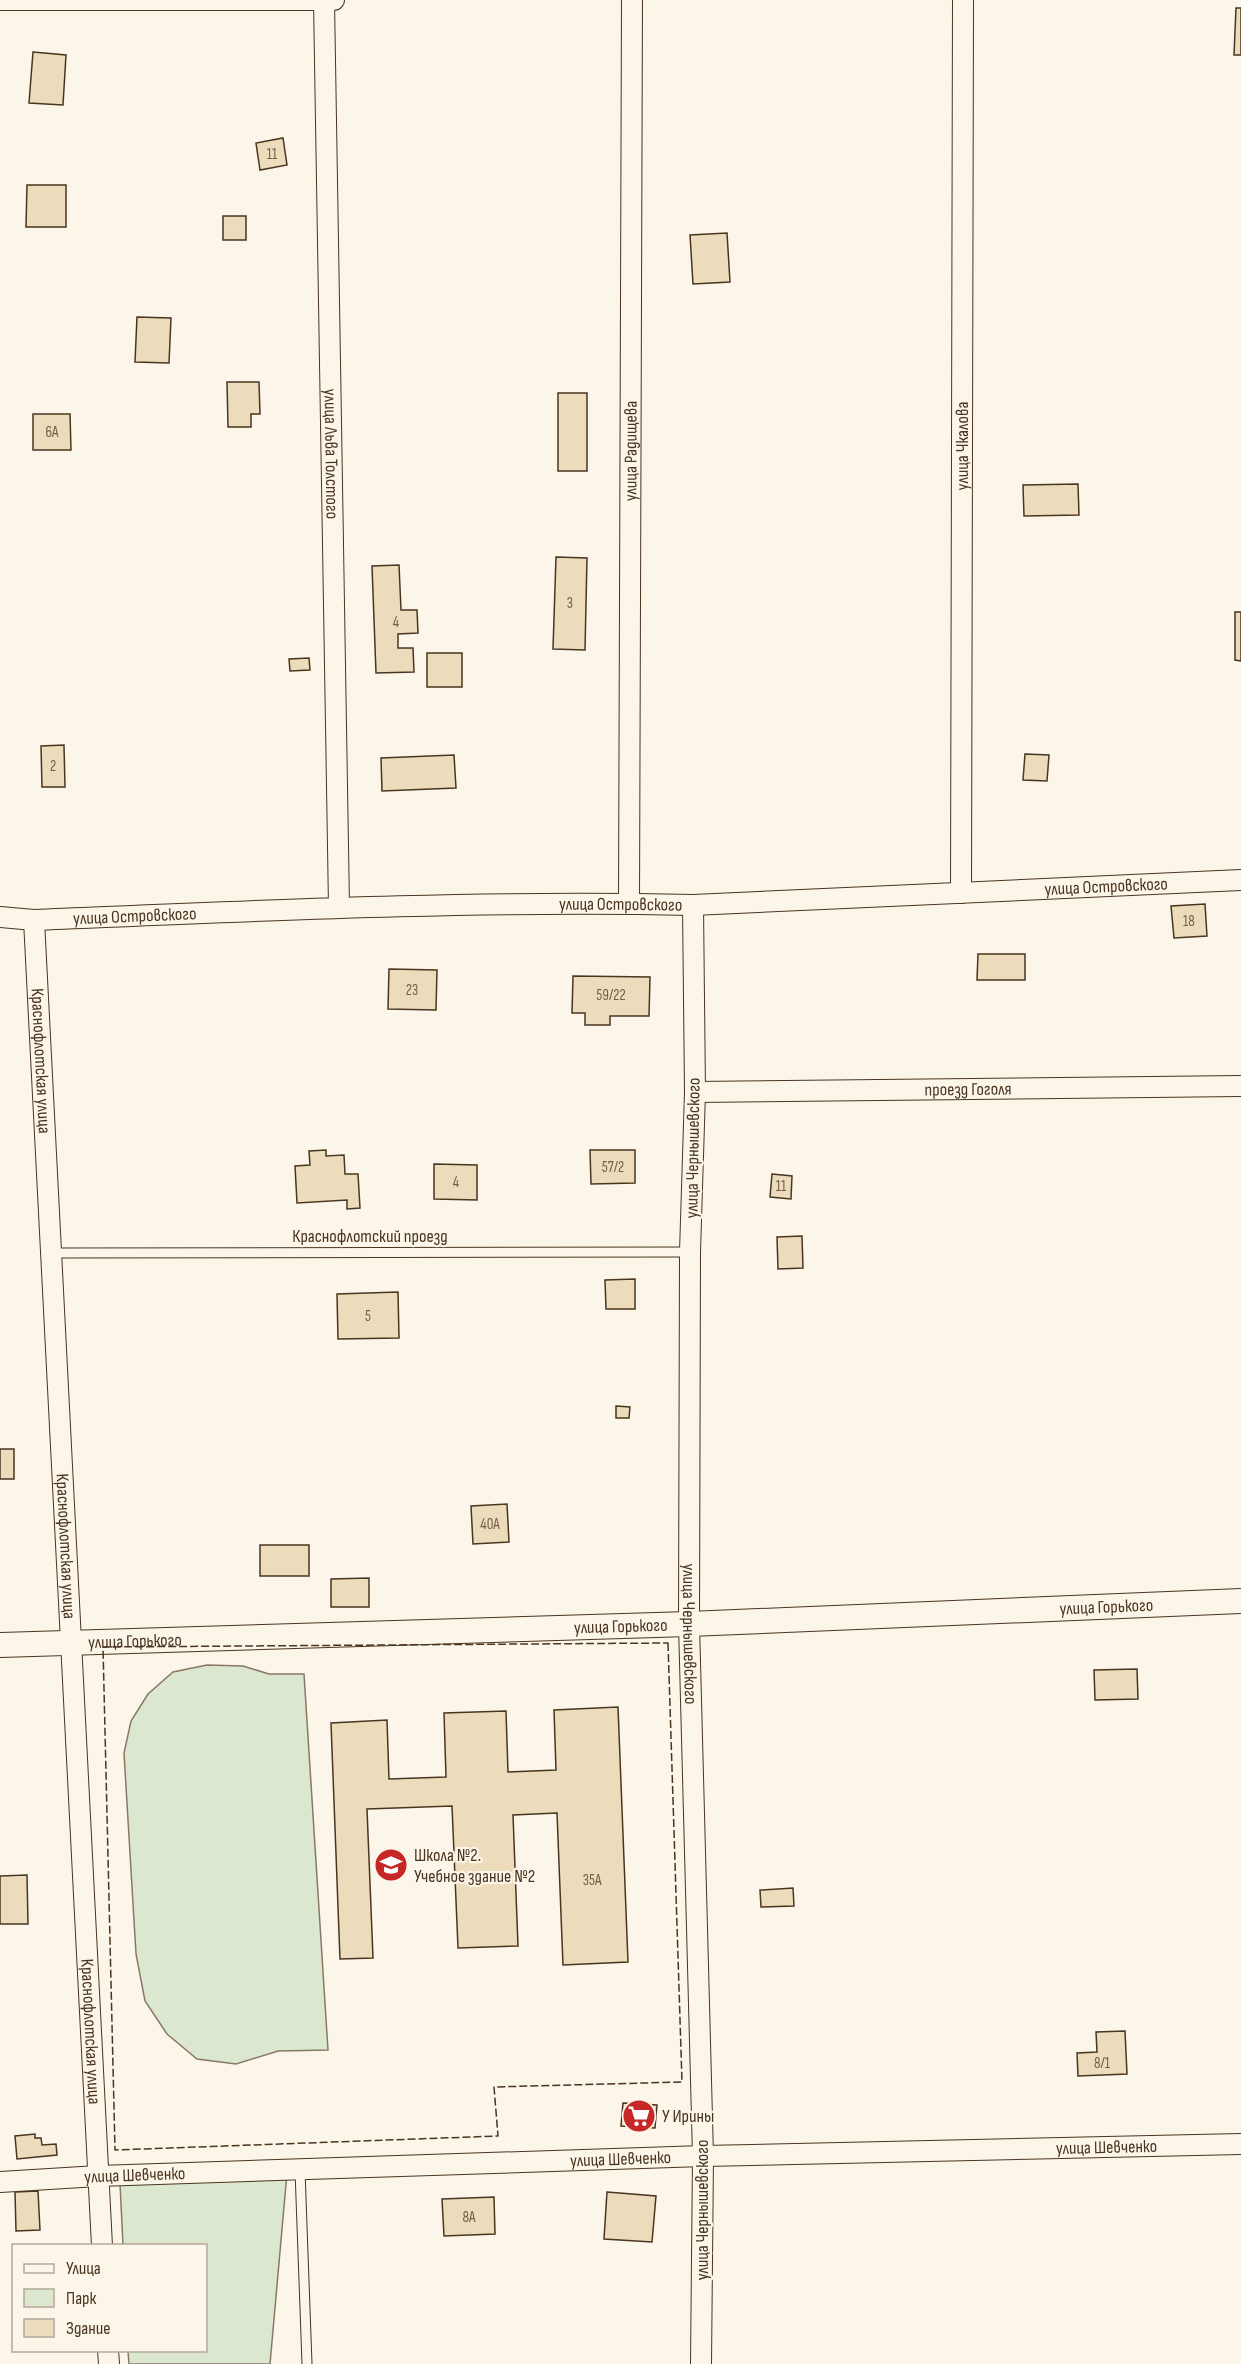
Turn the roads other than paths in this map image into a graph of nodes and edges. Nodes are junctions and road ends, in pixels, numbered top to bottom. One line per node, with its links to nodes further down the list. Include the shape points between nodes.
1 (0, 0): 2 (street)
2 (324, 0): 3 (street); 10 (street, улица Льва Толстого)
3 (334, 0)
4 (632, 0): 8 (street, улица Радищева)
5 (963, 0): 7 (street, улица Чкалова)
6 (1241, 880): 7 (street, улица Островского)
7 (961, 893): 9 (street, улица Островского)
8 (629, 903): 9 (street, улица Островского); 10 (street, улица Островского)
9 (693, 905): 14 (street, улица Чернышевского)
10 (339, 908): 12 (street, улица Островского)
11 (0, 917): 12 (street, улица Островского)
12 (34, 920): 16 (street, Краснофлотская улица)
13 (1241, 1086): 14 (street, проезд Гоголя)
14 (695, 1092): 15 (street, улица Чернышевского)
15 (690, 1252): 16 (lane, Краснофлотский проезд); 18 (street, улица Чернышевского)
16 (50, 1253): 19 (street, Краснофлотская улица)
17 (1241, 1601): 18 (street, улица Горького)
18 (689, 1624): 19 (street, улица Горького); 22 (street, улица Чернышевского)
19 (73, 1641): 20 (street, улица Горького); 24 (street, Краснофлотская улица)
20 (0, 1645)
21 (1241, 2144): 22 (street, улица Шевченко)
22 (703, 2156): 23 (street, улица Шевченко); 28 (street, улица Чернышевского)
23 (300, 2170): 24 (street, улица Шевченко); 27 (lane)
24 (98, 2176): 25 (street, улица Шевченко); 26 (street, Краснофлотская улица)
25 (0, 2182)
26 (102, 2244)
27 (307, 2364)
28 (701, 2364)

